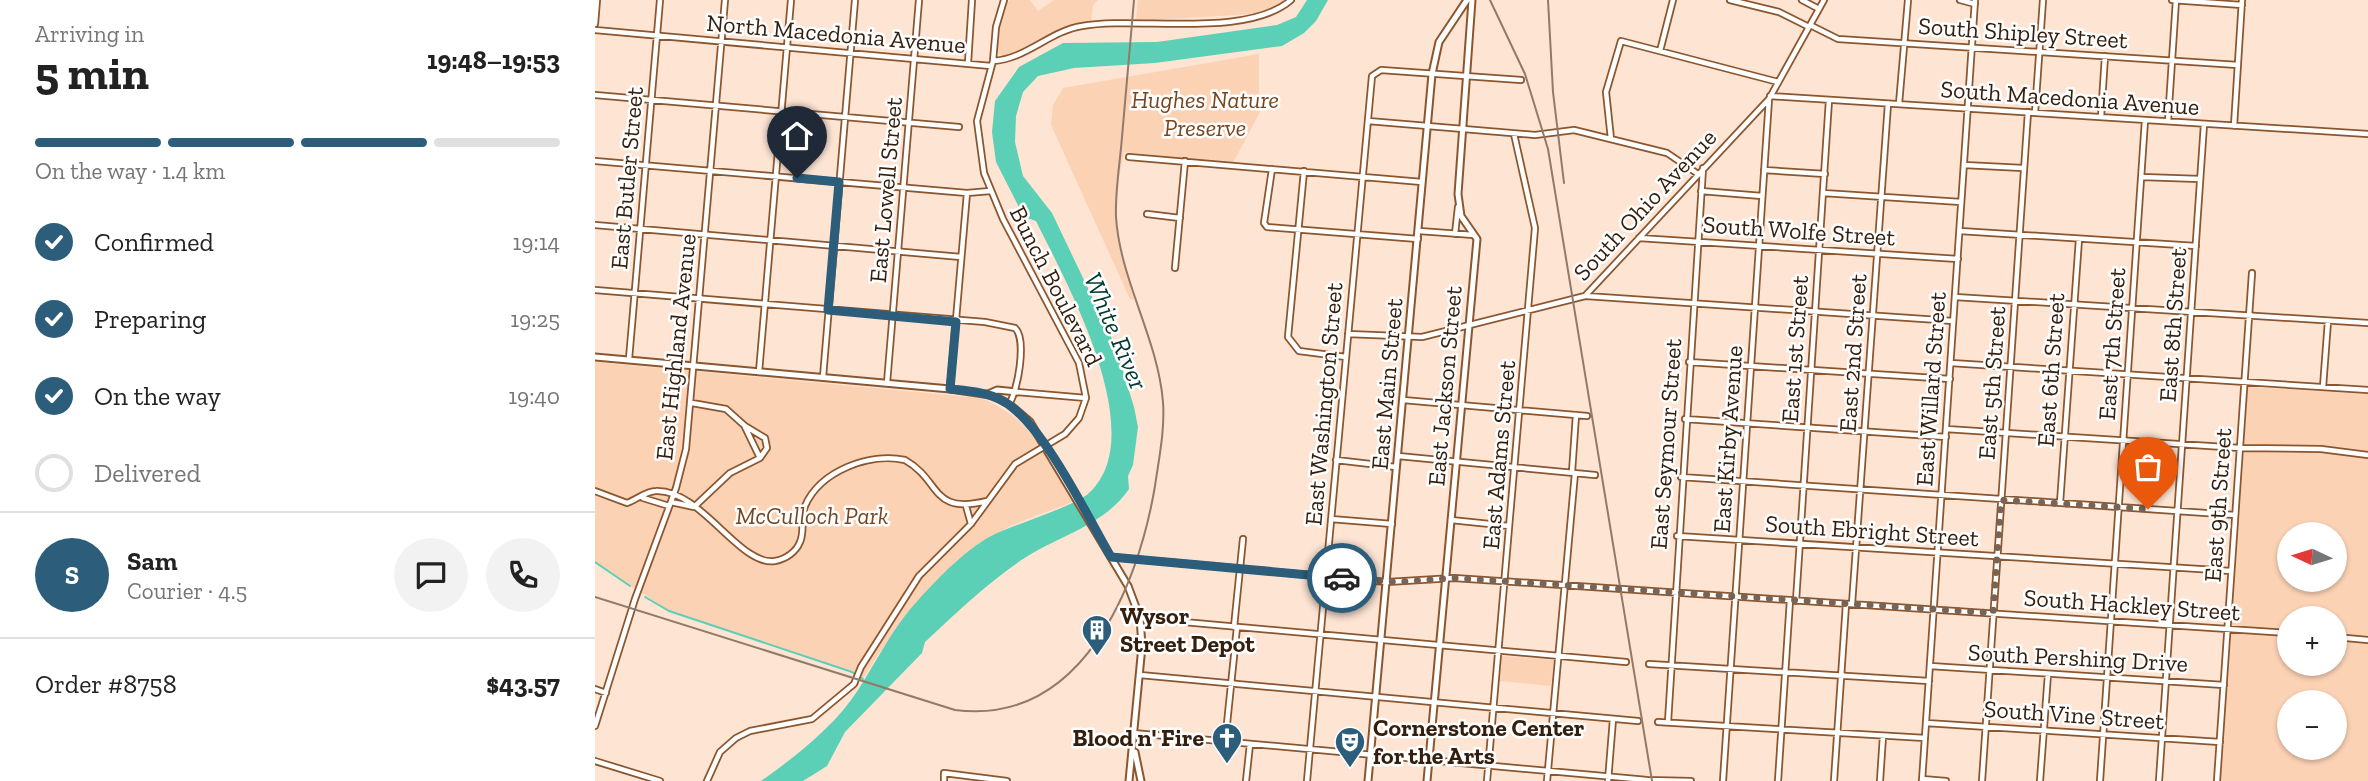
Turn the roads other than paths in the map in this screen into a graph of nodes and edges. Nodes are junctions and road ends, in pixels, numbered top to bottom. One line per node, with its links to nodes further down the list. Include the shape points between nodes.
1 (597, 0): 24 (street)
2 (660, 0): 28 (street, East Butler Street)
3 (725, 0): 29 (street, East Highland Avenue)
4 (791, 0): 31 (street)
5 (855, 0): 35 (street)
6 (919, 0): 37 (street, East Lowell Street)
7 (971, 0): 39 (street)
8 (1004, 0): 40 (street, Bunch Boulevard)
9 (1291, 0): 40 (street, via 1257,17 1163,25 1084,25)
10 (1467, 0): 23 (main road, East Main Street)
11 (1472, 0): 25 (main road)
12 (1673, 0): 33 (street)
13 (1730, 0): 26 (street, South Shipley Street, via 1781,13)
14 (1802, 0): 22 (street)
15 (1824, 0): 22 (street)
16 (1909, 0): 30 (street)
17 (1960, 0): 20 (street)
18 (2043, 0): 34 (street)
19 (2174, 0): 21 (street); 38 (street)
20 (1975, 2): 32 (street, East Willard Street)
21 (2242, 2): 41 (street)
22 (1819, 9): 26 (street)
23 (1453, 21): 25 (main road); 42 (main road, East Main Street, via 1437,46)
24 (595, 23)
25 (1471, 23): 43 (main road)
26 (1809, 26): 30 (street, South Shipley Street, via 1837,40); 45 (street)
27 (595, 30): 28 (street, North Macedonia Avenue)
28 (657, 36): 29 (street, North Macedonia Avenue); 49 (street, East Butler Street)
29 (722, 42): 31 (street, North Macedonia Avenue); 52 (street, East Highland Avenue)
30 (1904, 43): 32 (street, South Shipley Street); 51 (street)
31 (786, 48): 35 (street, North Macedonia Avenue); 54 (street)
32 (1972, 48): 34 (street, South Shipley Street); 53 (street, East Willard Street)
33 (1660, 51): 45 (street); 72 (street, via 1621,41 1606,92)
34 (2040, 52): 36 (street, South Shipley Street); 57 (street)
35 (850, 53): 37 (street, North Macedonia Avenue); 59 (street)
36 (2105, 56): 38 (street, South Shipley Street); 58 (street)
37 (914, 58): 39 (street, North Macedonia Avenue); 64 (street, East Lowell Street)
38 (2172, 60): 41 (street, South Shipley Street); 63 (street)
39 (968, 63): 40 (street, North Macedonia Avenue)
40 (992, 64): 93 (street, Bunch Boulevard, via 977,127)
41 (2238, 65): 66 (street)
42 (1432, 74): 43 (street); 61 (street, East Washington Street, via 1374,73); 67 (main road, East Main Street)
43 (1466, 76): 44 (street); 69 (main road)
44 (1521, 80)
45 (1778, 82): 47 (street)
46 (595, 95): 49 (street)
47 (1770, 97): 48 (street, South Macedonia Avenue); 56 (street, South Ohio Avenue); 62 (street, East Kirby Avenue)
48 (1829, 100): 50 (street, South Macedonia Avenue); 85 (street, East 1st Street)
49 (651, 101): 52 (street); 76 (street, East Butler Street)
50 (1888, 104): 51 (street, South Macedonia Avenue); 98 (street, East 2nd Street)
51 (1899, 104): 53 (street, South Macedonia Avenue)
52 (716, 106): 54 (street); 81 (street, East Highland Avenue)
53 (1968, 108): 55 (street, South Macedonia Avenue); 77 (street, East Willard Street)
54 (781, 112): 59 (street); 86 (street)
55 (2028, 112): 57 (street, South Macedonia Avenue); 79 (street, East 5th Street)
56 (1755, 113): 62 (street, via 1762,113); 78 (street, South Ohio Avenue)
57 (2035, 113): 58 (street, South Macedonia Avenue)
58 (2101, 117): 60 (street, South Macedonia Avenue)
59 (845, 118): 64 (street); 90 (street)
60 (2145, 120): 63 (street, South Macedonia Avenue); 88 (street, East 7th Street)
61 (1368, 121): 67 (street); 87 (street, East Washington Street)
62 (1767, 121): 82 (street, East Kirby Avenue)
63 (2168, 121): 65 (street, South Macedonia Avenue)
64 (909, 124): 68 (street); 92 (street, East Lowell Street)
65 (2204, 124): 66 (street, South Macedonia Avenue); 89 (street, East 8th Street)
66 (2234, 125): 71 (street, South Macedonia Avenue)
67 (1428, 126): 69 (street); 91 (main road, East Main Street)
68 (959, 127)
69 (1462, 129): 70 (street); 99 (main road)
70 (1514, 134): 72 (street, via 1566,129); 141 (street, East Adams Street, via 1535,224)
71 (2368, 134)
72 (1611, 139): 84 (street, via 1668,153)
73 (1129, 157): 75 (street)
74 (595, 161): 76 (street)
75 (1185, 162): 80 (street); 102 (street)
76 (645, 165): 81 (street); 104 (street, East Butler Street)
77 (1964, 165): 79 (street); 100 (street, East Willard Street)
78 (1703, 168): 84 (street, South Ohio Avenue); 94 (street, East Seymour Street)
79 (2024, 168): 112 (street, East 5th Street)
80 (1272, 169): 83 (street); 105 (street, via 1264,226)
81 (710, 170): 86 (street); 110 (street, East Highland Avenue)
82 (1764, 170): 85 (street); 97 (street, East Kirby Avenue)
83 (1304, 172): 87 (street); 105 (street)
84 (1698, 174): 113 (street, South Ohio Avenue)
85 (1825, 174): 96 (street, East 1st Street)
86 (776, 176): 90 (street); 116 (street)
87 (1363, 177): 91 (street); 108 (street, East Washington Street)
88 (2142, 177): 89 (street); 118 (street, East 7th Street)
89 (2200, 178): 120 (street, East 8th Street)
90 (839, 182): 92 (street); 119 (street)
91 (1423, 183): 106 (main road, East Main Street)
92 (904, 187): 95 (street); 122 (street, East Lowell Street)
93 (990, 191): 95 (street); 177 (street, Bunch Boulevard, via 1079,363)
94 (1701, 191): 97 (street); 117 (street, East Seymour Street)
95 (967, 193): 125 (street)
96 (1823, 193): 98 (street); 123 (street, East 1st Street)
97 (1762, 196): 121 (street, East Kirby Avenue)
98 (1881, 197): 100 (street); 124 (street, East 2nd Street)
99 (1458, 202): 109 (street); 111 (main road, via 1461,216)
100 (1961, 202): 107 (street, East Willard Street)
101 (1147, 214): 102 (street)
102 (1180, 218): 127 (street)
103 (595, 225): 104 (street)
104 (640, 229): 110 (street); 130 (street, East Butler Street)
105 (1298, 229): 108 (street); 155 (street, via 1290,344 1299,351)
106 (1419, 231): 109 (street); 114 (main road, East Main Street)
107 (1960, 231): 112 (street); 126 (street, East Willard Street)
108 (1357, 234): 114 (street); 152 (street, East Washington Street)
109 (1455, 234): 111 (street)
110 (705, 235): 116 (street); 133 (street, East Highland Avenue)
111 (1475, 235): 151 (main road, East Jackson Street)
112 (2019, 235): 115 (street); 134 (street, East 5th Street)
113 (1638, 238): 117 (street, South Wolfe Street); 131 (street, South Ohio Avenue)
114 (1418, 239): 153 (main road, East Main Street)
115 (2078, 239): 118 (street); 137 (street, East 6th Street)
116 (770, 240): 119 (street); 136 (street)
117 (1698, 242): 121 (street, South Wolfe Street); 135 (street, East Seymour Street)
118 (2136, 242): 120 (street); 138 (street, East 7th Street)
119 (834, 246): 122 (street); 140 (street)
120 (2196, 246): 143 (street, East 8th Street)
121 (1759, 247): 123 (street, South Wolfe Street); 139 (street, East Kirby Avenue)
122 (898, 251): 125 (street); 144 (street, East Lowell Street)
123 (1819, 251): 124 (street, South Wolfe Street); 142 (street, East 1st Street)
124 (1877, 254): 126 (street, South Wolfe Street); 145 (street, East 2nd Street)
125 (961, 257): 149 (street)
126 (1958, 259): 132 (street, East Willard Street)
127 (1175, 268)
128 (2252, 273): 146 (street, East 9th Street)
129 (595, 290): 130 (street)
130 (634, 293): 133 (street); 156 (street, East Butler Street)
131 (1585, 296): 135 (street); 141 (street, South Ohio Avenue)
132 (1955, 297): 134 (street); 148 (street, East Willard Street)
133 (700, 299): 136 (street); 159 (street, East Highland Avenue)
134 (2015, 301): 137 (street); 161 (street, East 5th Street)
135 (1693, 304): 139 (street); 157 (street, East Seymour Street)
136 (765, 305): 140 (street); 164 (street)
137 (2073, 305): 138 (street); 163 (street, East 6th Street)
138 (2132, 308): 143 (street); 166 (street, East 7th Street)
139 (1755, 309): 142 (street); 160 (street, East Kirby Avenue)
140 (828, 310): 144 (street); 167 (street)
141 (1529, 311): 151 (street, South Ohio Avenue); 182 (street, East Adams Street)
142 (1815, 312): 145 (street); 162 (street, East 1st Street)
143 (2191, 312): 146 (street); 168 (street, East 8th Street)
144 (892, 315): 149 (street); 171 (street, East Lowell Street)
145 (1873, 316): 148 (street); 165 (street, East 2nd Street)
146 (2249, 316): 147 (street); 170 (street, East 9th Street)
147 (2329, 320): 150 (street); 172 (street)
148 (1953, 321): 158 (street, East Willard Street)
149 (956, 322): 173 (street); 175 (street, via 985,322 1018,331)
150 (2368, 323)
151 (1468, 326): 153 (street, South Ohio Avenue); 181 (main road, East Jackson Street)
152 (1348, 334): 153 (street, South Ohio Avenue); 155 (street, East Washington Street)
153 (1409, 339): 178 (main road, East Main Street)
154 (595, 357): 156 (main road)
155 (1346, 357): 201 (street, East Washington Street)
156 (629, 359): 159 (main road)
157 (1689, 362): 160 (street); 185 (street, East Seymour Street)
158 (1951, 363): 161 (street); 169 (street, East Willard Street)
159 (695, 365): 164 (main road); 179 (street, East Highland Avenue)
160 (1751, 366): 162 (street); 186 (street, East Kirby Avenue)
161 (2010, 367): 163 (street); 191 (street, East 5th Street)
162 (1811, 370): 165 (street); 188 (street, East 1st Street)
163 (2069, 371): 166 (street); 193 (street, East 6th Street)
164 (759, 372): 167 (main road)
165 (1869, 373): 169 (street); 190 (street, East 2nd Street)
166 (2127, 374): 168 (street); 194 (street, East 7th Street)
167 (823, 377): 171 (main road)
168 (2186, 378): 170 (street); 195 (street, East 8th Street)
169 (1950, 379): 189 (street, East Willard Street)
170 (2244, 382): 172 (street); 197 (street, East 9th Street)
171 (887, 383): 173 (main road)
172 (2323, 387): 174 (street)
173 (950, 389): 176 (main road)
174 (2368, 390)
175 (1017, 392): 176 (main road); 177 (street); 180 (street)
176 (988, 394): 180 (main road)
177 (1086, 398): 196 (street, Bunch Boulevard, via 1077,421)
178 (1403, 400): 181 (street); 199 (main road, East Main Street)
179 (692, 403): 187 (street, via 726,409); 212 (street, East Highland Avenue)
180 (1009, 404): 196 (main road, via 1030,422)
181 (1461, 405): 182 (street); 202 (main road, East Jackson Street)
182 (1520, 411): 183 (street); 204 (street, East Adams Street)
183 (1576, 415): 184 (street); 205 (street)
184 (1587, 416)
185 (1685, 419): 186 (street); 207 (street, East Seymour Street)
186 (1747, 424): 188 (street); 208 (street, East Kirby Avenue)
187 (745, 426): 200 (street); 200 (street, via 766,439 767,448)
188 (1808, 428): 190 (street); 209 (street, East 1st Street)
189 (1946, 429): 191 (street); 192 (street, East Willard Street)
190 (1865, 431): 192 (street); 210 (street, East 2nd Street)
191 (2005, 433): 193 (street); 215 (street, East 5th Street)
192 (1946, 437): 213 (street, East Willard Street)
193 (2064, 437): 194 (street); 217 (street, East 6th Street)
194 (2123, 441): 195 (street); 221 (street, East 7th Street)
195 (2182, 444): 197 (street); 222 (street, East 8th Street)
196 (1046, 446): 216 (street, Bunch Boulevard, via 1020,460); 235 (main road)
197 (2240, 448): 198 (street); 223 (street, East 9th Street)
198 (2368, 455)
199 (1398, 456): 202 (street); 203 (main road, East Main Street)
200 (759, 458): 220 (street, via 730,472)
201 (1336, 460): 203 (street); 224 (street, East Washington Street)
202 (1456, 462): 204 (street); 225 (main road, East Jackson Street)
203 (1397, 467): 227 (main road, East Main Street)
204 (1515, 468): 205 (street); 228 (street, East Adams Street)
205 (1574, 472): 206 (street); 245 (street)
206 (1595, 475)
207 (1681, 477): 208 (street); 229 (street, East Seymour Street)
208 (1743, 481): 209 (street); 231 (street, East Kirby Avenue)
209 (1804, 486): 210 (street); 232 (street, East 1st Street)
210 (1861, 489): 213 (street); 233 (street, East 2nd Street)
211 (595, 491): 214 (street, via 623,503)
212 (674, 493): 214 (street, via 652,491); 218 (street, East Highland Avenue); 220 (street)
213 (1942, 495): 215 (street); 234 (street, East Willard Street)
214 (642, 498): 218 (street)
215 (2001, 500): 217 (street); 236 (street, East 5th Street)
216 (988, 501): 219 (street); 226 (street, Bunch Boulevard)
217 (2060, 503): 221 (street)
218 (670, 504): 220 (street); 282 (street, East Highland Avenue)
219 (966, 506): 220 (street, via 941,497 905,460 866,460 840,471 817,489 803,509 799,545 786,557 768,561 751,555); 226 (street)
220 (694, 507)
221 (2119, 507): 222 (street); 237 (street, East 7th Street)
222 (2177, 511): 223 (street); 238 (street, East 8th Street)
223 (2235, 515): 240 (street, East 9th Street)
224 (1331, 519): 227 (street); 241 (street, East Washington Street)
225 (1451, 520): 228 (street); 242 (main road, East Jackson Street)
226 (971, 524): 316 (street, Bunch Boulevard, via 919,576 854,684 813,719 736,738 720,752)
227 (1392, 524): 243 (main road, East Main Street)
228 (1509, 526): 244 (street, East Adams Street)
229 (1677, 536): 231 (street, South Ebright Street); 246 (street, East Seymour Street)
230 (1243, 539): 239 (street)
231 (1739, 539): 232 (street, South Ebright Street); 247 (street, East Kirby Avenue)
232 (1800, 543): 233 (street, South Ebright Street); 248 (street, East 1st Street)
233 (1857, 547): 234 (street, South Ebright Street); 249 (street, East 2nd Street)
234 (1938, 552): 236 (street, South Ebright Street); 250 (street, East Willard Street)
235 (1111, 557): 239 (street, South Hackley Street); 252 (main road)
236 (1997, 557): 237 (street, South Ebright Street); 251 (street, East 5th Street)
237 (2115, 564): 238 (street, South Ebright Street); 253 (street, East 7th Street)
238 (2174, 568): 240 (street, South Ebright Street); 254 (street, East 8th Street)
239 (1239, 569): 241 (street, South Hackley Street); 255 (street)
240 (2231, 571): 256 (street, East 9th Street)
241 (1325, 577): 243 (street, South Hackley Street); 258 (street, East Washington Street)
242 (1445, 578): 243 (street, South Hackley Street); 244 (street, South Hackley Street); 262 (main road, East Jackson Street)
243 (1387, 582): 260 (main road, East Main Street)
244 (1505, 583): 245 (street, South Hackley Street); 263 (street, East Adams Street)
245 (1565, 587): 246 (street, South Hackley Street); 264 (street)
246 (1675, 593): 247 (street, South Hackley Street); 267 (street, East Seymour Street)
247 (1735, 597): 248 (street, South Hackley Street); 269 (street, East Kirby Avenue)
248 (1793, 601): 249 (street, South Hackley Street); 271 (street, East 1st Street)
249 (1849, 604): 250 (street, South Hackley Street); 274 (street, East 2nd Street)
250 (1934, 609): 251 (street, South Hackley Street); 268 (street, East Willard Street)
251 (1993, 613): 253 (street, South Hackley Street); 270 (street, East 5th Street)
252 (1140, 618): 255 (street); 273 (main road)
253 (2111, 621): 254 (street, South Hackley Street); 275 (street, East 7th Street)
254 (2169, 625): 256 (street, South Hackley Street); 277 (street, East 8th Street)
255 (1236, 627): 258 (street); 278 (street)
256 (2228, 628): 257 (street, South Hackley Street); 279 (street, East 9th Street)
257 (2277, 632)
258 (1320, 635): 260 (street); 281 (street, East Washington Street)
259 (2347, 638): 261 (street)
260 (1381, 640): 262 (street); 283 (main road, East Main Street)
261 (2368, 640)
262 (1440, 645): 263 (street); 284 (main road, East Jackson Street)
263 (1498, 651): 264 (street); 285 (street, East Adams Street)
264 (1559, 656): 265 (street); 286 (street)
265 (1626, 662)
266 (1649, 664): 267 (street)
267 (1671, 665): 269 (street); 290 (street, East Seymour Street)
268 (1930, 666): 270 (street, South Pershing Drive); 276 (street, East Willard Street)
269 (1730, 669): 271 (street); 293 (street, East Kirby Avenue)
270 (1989, 670): 272 (street, South Pershing Drive); 294 (street, East 5th Street)
271 (1785, 672): 274 (street); 295 (street, East 1st Street)
272 (2048, 674): 275 (street, South Pershing Drive); 296 (street)
273 (1140, 675): 278 (street); 298 (main road)
274 (1841, 676): 276 (street); 297 (street, East 2nd Street)
275 (2107, 677): 277 (street, South Pershing Drive); 299 (street, East 7th Street)
276 (1929, 681): 291 (street, East Willard Street)
277 (2165, 681): 279 (street, South Pershing Drive); 302 (street, East 8th Street)
278 (1231, 684): 281 (street); 305 (street)
279 (2224, 685): 304 (street, East 9th Street)
280 (595, 689): 282 (street)
281 (1314, 692): 283 (street); 307 (street, East Washington Street)
282 (606, 693): 292 (street, East Highland Avenue)
283 (1376, 698): 284 (street); 308 (main road, East Main Street)
284 (1434, 702): 285 (street); 309 (main road, East Jackson Street)
285 (1493, 708): 286 (street); 311 (street, East Adams Street)
286 (1553, 714): 287 (street); 312 (street)
287 (1613, 719): 288 (street); 313 (street)
288 (1638, 721)
289 (1658, 722): 290 (street)
290 (1668, 722): 293 (street)
291 (1926, 723): 294 (street, South Vine Street); 301 (street, East Willard Street)
292 (595, 726)
293 (1725, 726): 295 (street); 328 (street, East Kirby Avenue)
294 (1986, 727): 296 (street, South Vine Street); 333 (street, East 5th Street)
295 (1782, 729): 297 (street); 329 (street, East 1st Street)
296 (2044, 730): 299 (street, South Vine Street); 334 (street)
297 (1838, 732): 300 (street); 330 (street, East 2nd Street)
298 (1133, 733): 303 (main road); 305 (street)
299 (2103, 734): 302 (street, South Vine Street); 335 (street, East 7th Street)
300 (1883, 736): 301 (street); 331 (street)
301 (1925, 738): 314 (street, East Willard Street)
302 (2162, 738): 304 (street, South Vine Street); 336 (street, East 8th Street)
303 (1133, 742): 319 (main road); 320 (main road)
304 (2220, 742): 337 (street, East 9th Street)
305 (1226, 743): 306 (street)
306 (1249, 744): 307 (street); 321 (street)
307 (1310, 750): 308 (street); 322 (street, East Washington Street)
308 (1370, 755): 309 (street); 323 (main road, East Main Street)
309 (1429, 760): 311 (street); 324 (main road, East Jackson Street)
310 (595, 761): 315 (street)
311 (1488, 766): 312 (street); 325 (street, East Adams Street)
312 (1548, 771): 313 (street); 326 (street)
313 (1608, 779): 327 (street)
314 (1922, 780): 332 (street)
315 (660, 781)
316 (707, 781)
317 (943, 781): 318 (street, via 944,774)
318 (1007, 781)
319 (1129, 781)
320 (1141, 781)
321 (1246, 781)
322 (1307, 781)
323 (1368, 781)
324 (1427, 781)
325 (1487, 781)
326 (1547, 781)
327 (1691, 781)
328 (1723, 781)
329 (1778, 781)
330 (1834, 781)
331 (1880, 781)
332 (1946, 781)
333 (1982, 781)
334 (2040, 781)
335 (2100, 781)
336 (2159, 781)
337 (2217, 781)

